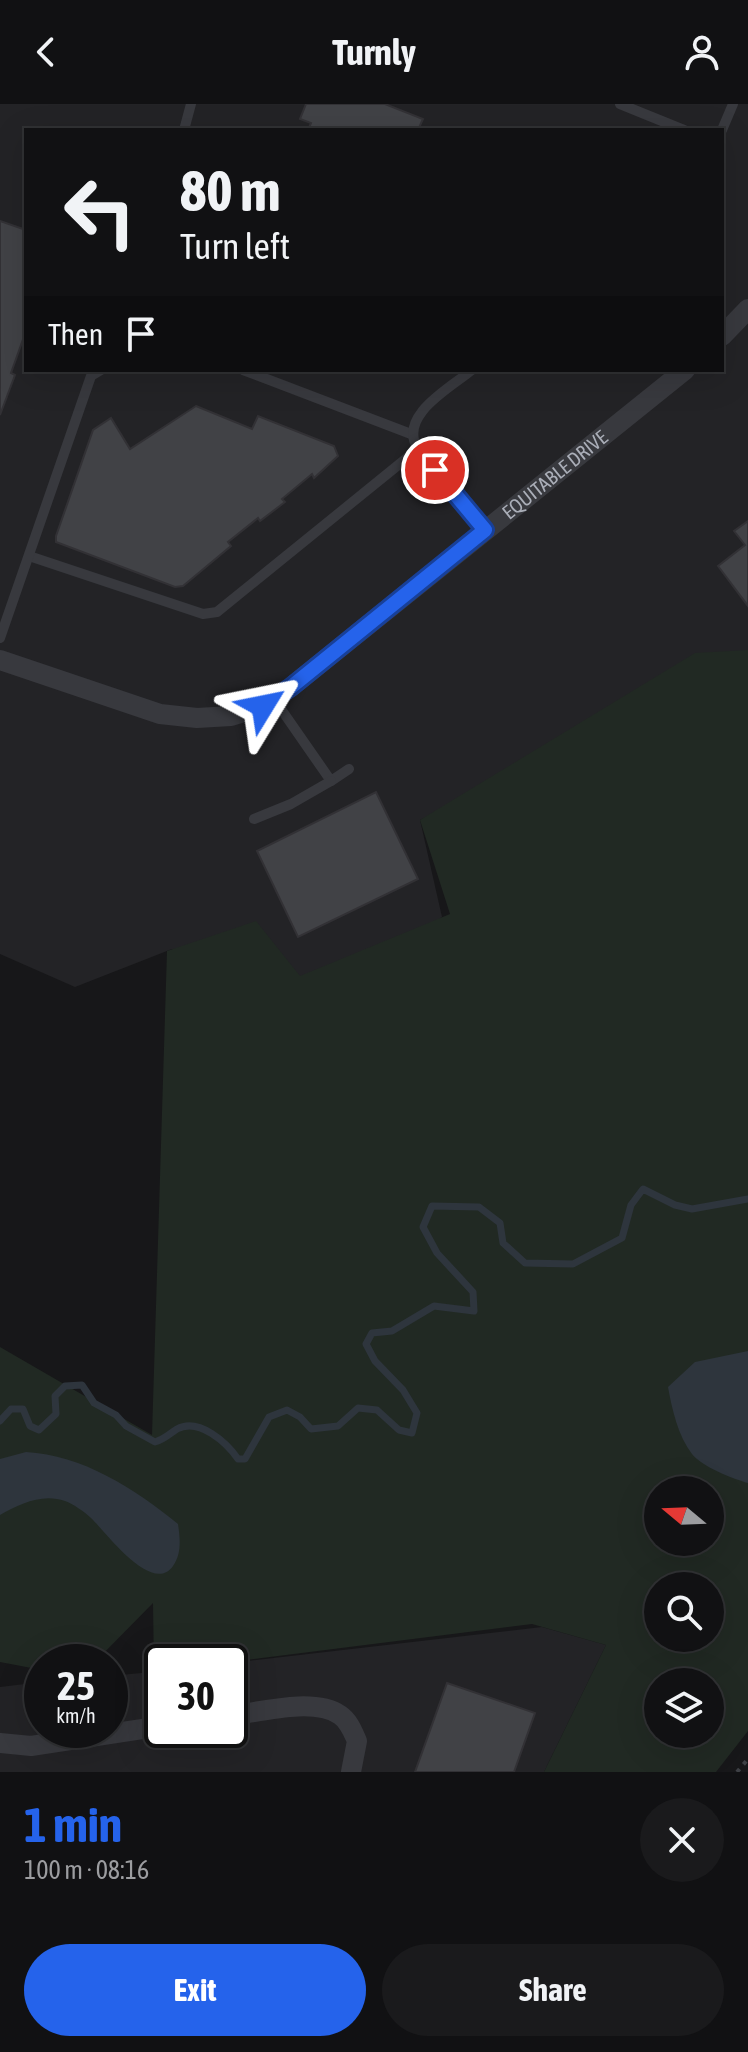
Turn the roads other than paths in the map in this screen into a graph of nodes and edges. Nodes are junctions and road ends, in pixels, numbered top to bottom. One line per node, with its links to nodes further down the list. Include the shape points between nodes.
1 (191, 104): 6 (lane)
2 (620, 104): 5 (lane)
3 (655, 104): 5 (lane)
4 (733, 104): 8 (lane)
5 (650, 116): 7 (lane)
6 (185, 128)
7 (679, 128)
8 (723, 128)
9 (748, 309): 10 (street)
10 (724, 334)
11 (98, 372): 18 (lane, via 91,376)
12 (248, 372): 15 (lane)
13 (470, 372): 15 (lane, via 422,411)
14 (682, 372): 17 (street, EQUITABLE DRIVE)
15 (411, 434): 16 (lane)
16 (418, 449): 17 (lane); 18 (lane, via 217,612 203,614)
17 (485, 530): 21 (street, EQUITABLE DRIVE)
18 (29, 556): 19 (lane)
19 (0, 638)
20 (0, 660): 21 (street, EQUITABLE DRIVE, via 160,714 231,716)
21 (274, 699): 23 (lane)
22 (349, 769): 23 (lane)
23 (331, 781): 24 (lane)
24 (254, 819)
25 (248, 1713): 28 (street, via 291,1707 331,1710 343,1717 357,1741)
26 (144, 1729): 27 (street, via 31,1746)
27 (0, 1743)
28 (351, 1772)

